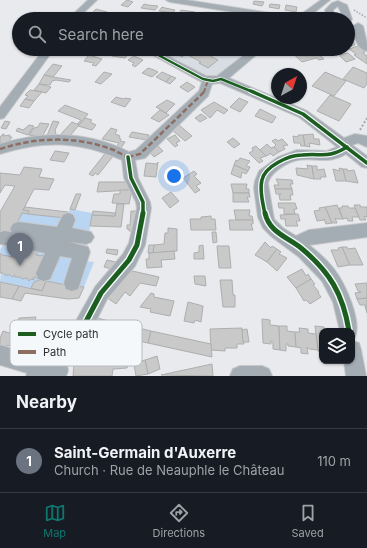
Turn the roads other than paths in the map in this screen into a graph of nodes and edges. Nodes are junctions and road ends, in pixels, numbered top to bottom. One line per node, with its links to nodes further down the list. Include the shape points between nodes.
1 (93, 0): 5 (street)
2 (170, 0): 4 (street)
3 (326, 0): 7 (street)
4 (209, 3): 6 (street)
5 (80, 12)
6 (257, 12)
7 (310, 12)
8 (329, 12): 9 (street, via 334,4 340,3)
9 (347, 12)
10 (355, 27): 11 (street)
11 (367, 48)
12 (43, 56): 17 (street)
13 (162, 56): 16 (street)
14 (249, 56): 15 (street)
15 (221, 79): 16 (street); 19 (street, via 298,112)
16 (208, 80): 21 (street, via 206,90 140,154)
17 (0, 115)
18 (363, 139): 19 (street, via 354,137)
19 (345, 146): 22 (street); 28 (street, via 334,155 292,157 274,166 262,178 261,188 268,222 272,228)
20 (0, 150): 21 (street, via 22,142 71,139 111,149)
21 (128, 157): 31 (street, via 131,178 144,208 137,245 129,260 101,293)
22 (367, 163)
23 (19, 225): 25 (street)
24 (367, 230): 28 (street, via 310,236)
25 (63, 232): 26 (street); 27 (street); 29 (street); 30 (street, via 82,252)
26 (85, 233)
27 (1, 240)
28 (298, 246): 32 (street, via 328,275 339,293)
29 (44, 273)
30 (72, 283)
31 (87, 320)
32 (348, 328)
33 (0, 355): 34 (street)
34 (10, 360)
35 (354, 364): 40 (street)
36 (24, 366): 37 (street)
37 (37, 372)
38 (240, 376): 39 (street)
39 (262, 376)
40 (356, 376)

